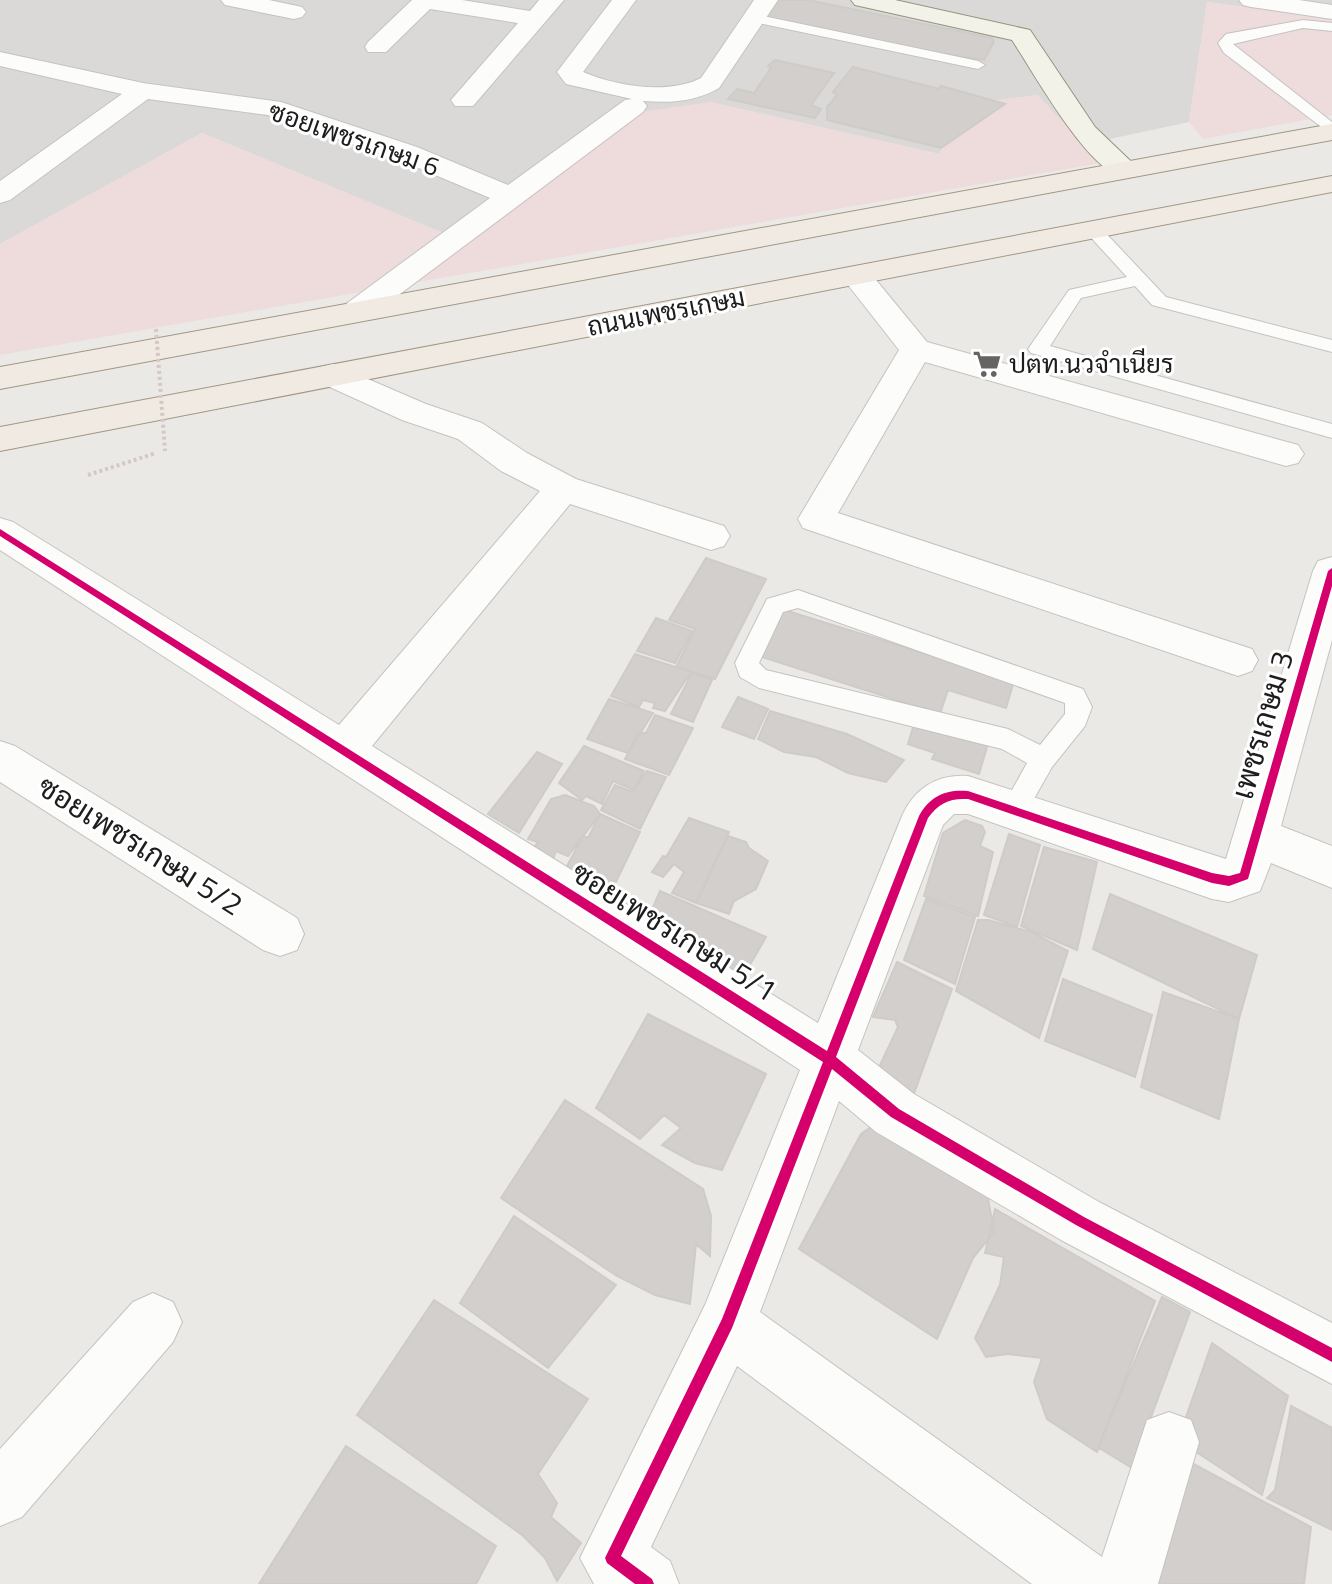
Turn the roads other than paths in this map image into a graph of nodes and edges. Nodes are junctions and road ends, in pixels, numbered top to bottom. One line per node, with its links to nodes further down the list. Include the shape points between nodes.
1 (233, 0): 9 (street)
2 (425, 0): 11 (street); 13 (street)
3 (552, 0): 11 (street)
4 (624, 0): 8 (street, via 573,66 575,79 650,94 698,89 709,83)
5 (863, 0): 20 (street, via 1021,35 1085,132)
6 (1251, 0): 7 (street)
7 (1291, 3): 10 (street)
8 (760, 9): 15 (lane)
9 (294, 12)
10 (1332, 12)
11 (535, 19): 17 (street)
12 (1332, 27): 19 (lane, via 1303,24 1231,37 1225,43)
13 (377, 47)
14 (2, 60): 16 (street, ซอยเพชรเกษม 6)
15 (978, 65)
16 (143, 91): 22 (street); 23 (street, ซอยเพชรเกษม 6, via 272,108 407,153)
17 (464, 100)
18 (634, 106): 23 (street)
19 (1332, 131): 20 (main road, ถนนเพชรเกษม)
20 (1126, 170): 27 (main road, ถนนเพชรเกษม)
21 (1332, 184): 24 (main road, ถนนเพชรเกษม)
22 (0, 194)
23 (512, 197): 27 (street)
24 (1093, 230): 25 (main road, ถนนเพชรเกษม); 26 (lane)
25 (856, 276): 29 (street); 30 (main road, ถนนเพชรเกษม)
26 (1140, 280): 28 (lane, via 1159,301); 32 (lane, via 1075,294 1038,349)
27 (357, 311): 31 (main road, ถนนเพชรเกษม)
28 (1332, 346)
29 (916, 349): 34 (street); 40 (street, via 816,519)
30 (333, 375): 33 (main road, ถนนเพชรเกษม); 35 (street, via 470,431)
31 (0, 378)
32 (1332, 431)
33 (0, 439)
34 (1286, 454)
35 (563, 488): 37 (street); 41 (street)
36 (0, 532): 48 (street, ซอยเพชรเกษม 5/1)
37 (711, 536)
38 (1332, 571): 39 (street, เพชรเกษม 3)
39 (1324, 630): 45 (street, เพชรเกษม 3)
40 (1238, 660)
41 (354, 737)
42 (0, 759): 47 (street, ซอยเพชรเกษม 5/2)
43 (1043, 759): 43 (lane, via 996,736 759,678 747,663 775,605 798,599 1074,696 1080,707 1076,719); 44 (lane)
44 (1014, 810): 45 (street, เพชรเกษม 3, via 1229,881 1244,876); 48 (street, via 968,795 951,794 933,802)
45 (1256, 837): 46 (street)
46 (1332, 867)
47 (280, 934)
48 (829, 1059): 50 (street); 51 (street, ซอยเพชรเกษม 5/1, via 895,1113 1080,1221)
49 (153, 1322): 53 (street)
50 (727, 1323): 54 (street); 55 (street)
51 (1332, 1355)
52 (1169, 1442): 56 (street)
53 (0, 1495)
54 (617, 1575)
55 (1086, 1584)
56 (1126, 1584)

